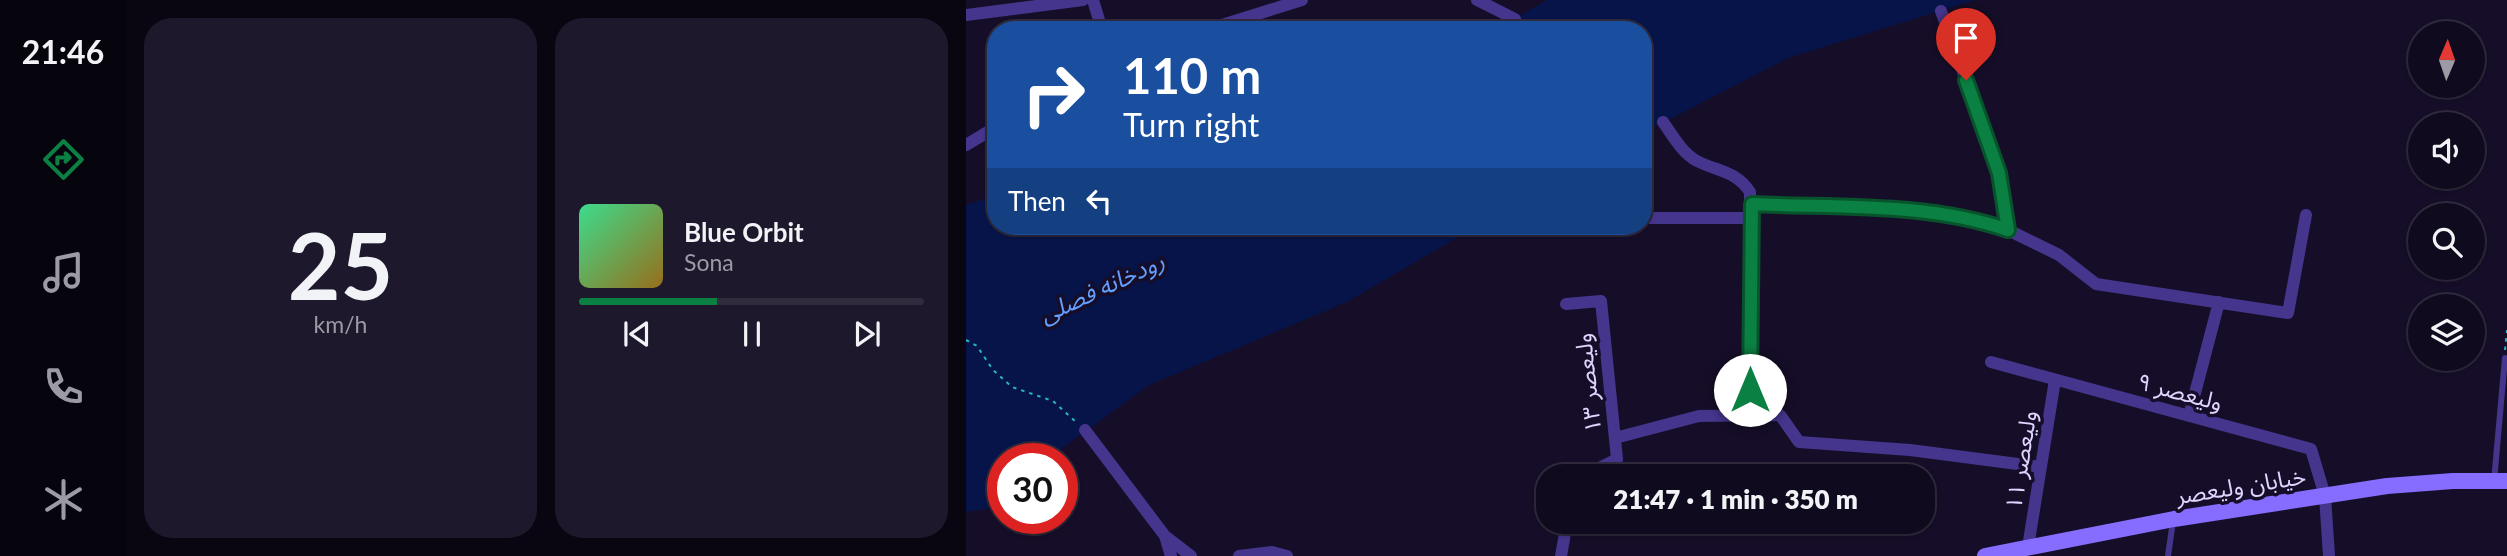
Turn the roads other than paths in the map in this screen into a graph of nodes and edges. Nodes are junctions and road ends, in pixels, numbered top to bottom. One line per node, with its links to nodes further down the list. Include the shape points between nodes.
1 (1083, 0): 7 (street)
2 (1093, 0): 9 (street)
3 (1302, 0): 5 (street)
4 (1477, 0): 8 (street)
5 (1286, 2): 10 (street)
6 (1941, 10): 18 (street, via 1999,173)
7 (966, 15)
8 (1515, 19)
9 (1099, 21)
10 (1232, 21)
11 (1664, 122): 14 (street, via 1678,145 1695,160 1742,179)
12 (987, 132): 13 (street)
13 (966, 145)
14 (1752, 204): 17 (street); 18 (street, via 1928,212)
15 (2306, 215): 19 (street, via 2288,313)
16 (1652, 218): 17 (street)
17 (1751, 218): 24 (street)
18 (2008, 230): 19 (street, via 2059,255 2096,284)
19 (2219, 302): 25 (street)
20 (1566, 304): 27 (street, ولیعصر ۱۳, via 1601,301)
21 (2505, 358): 30 (lane)
22 (1991, 362): 23 (street, ولیعصر ۹)
23 (2055, 380): 25 (street, ولیعصر ۹); 29 (street, ولیعصر ۱۱)
24 (1750, 415): 27 (street, via 1699,415); 29 (street, via 1780,415 1799,442)
25 (2189, 416): 31 (street, ولیعصر ۹, via 2311,449)
26 (1085, 430): 34 (street)
27 (1615, 438): 28 (street, ولیعصر ۱۳, via 1617,459)
28 (1607, 464)
29 (2041, 467): 35 (street, ولیعصر ۱۱)
30 (2500, 481): 31 (main road, خیابان ولیعصر, via 2387,486)
31 (2325, 496): 32 (main road, خیابان ولیعصر); 43 (street)
32 (2174, 519): 35 (main road, خیابان ولیعصر); 42 (lane)
33 (1565, 534): 40 (street)
34 (1165, 536): 36 (street); 37 (street)
35 (2028, 548): 41 (main road, خیابان ولیعصر)
36 (1171, 556)
37 (1191, 556)
38 (1239, 556): 39 (street, via 1272,552)
39 (1287, 556)
40 (1561, 556)
41 (1985, 556)
42 (2168, 556)
43 (2329, 556)

